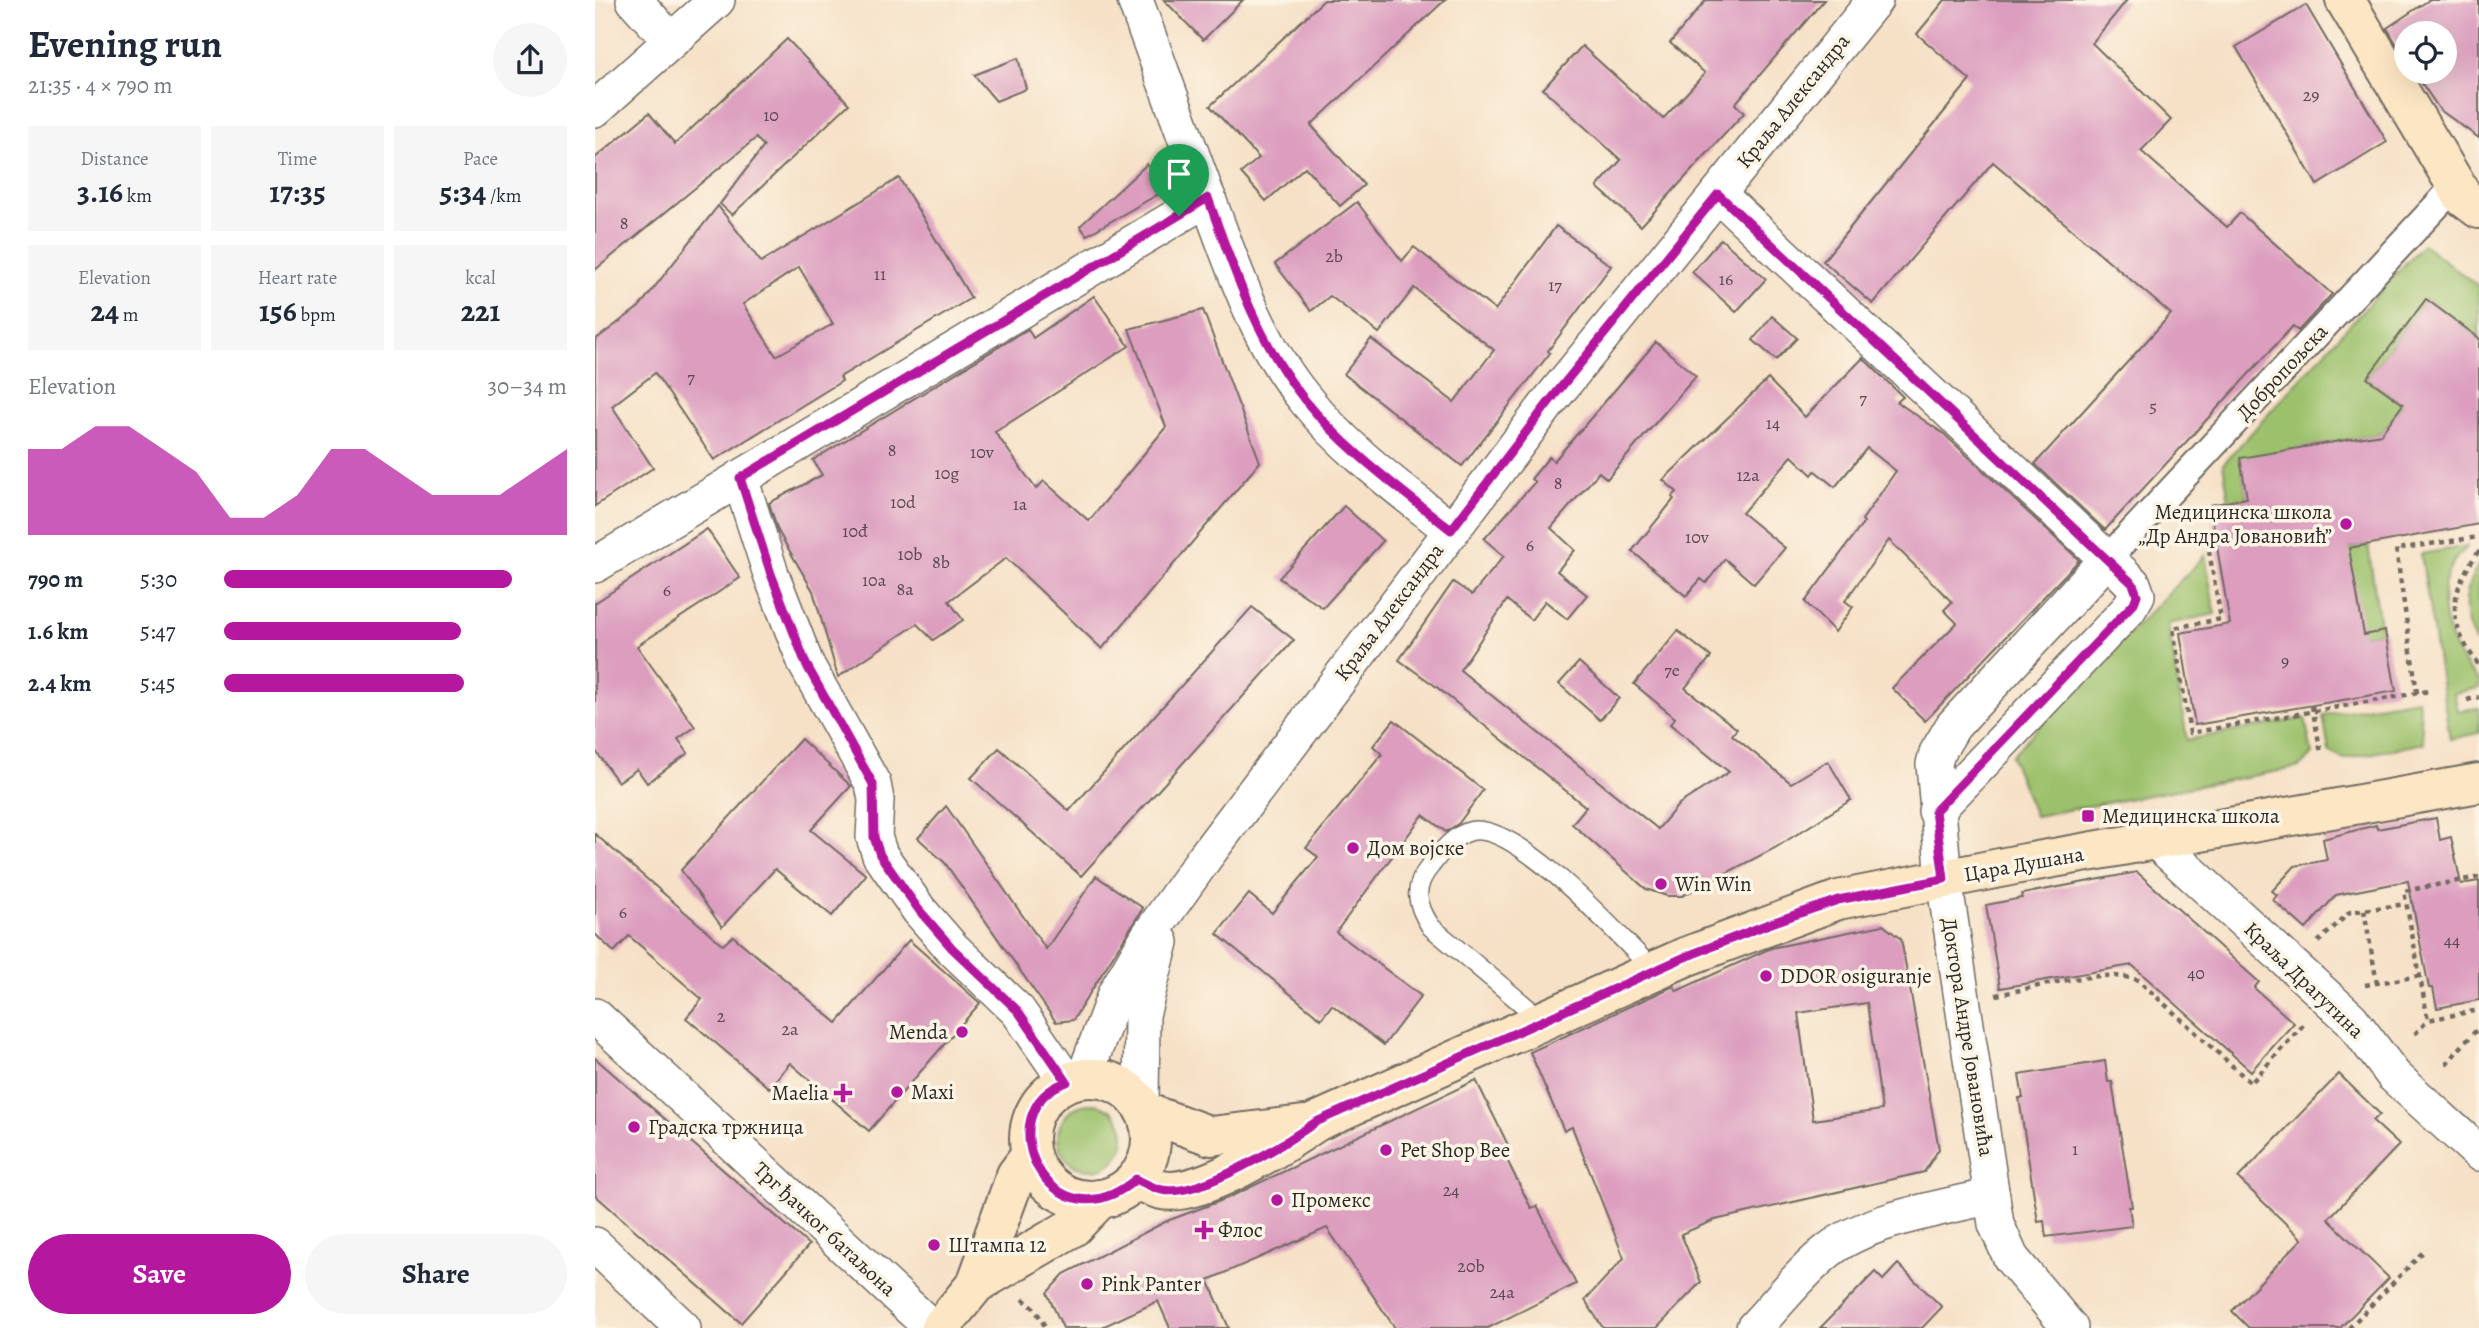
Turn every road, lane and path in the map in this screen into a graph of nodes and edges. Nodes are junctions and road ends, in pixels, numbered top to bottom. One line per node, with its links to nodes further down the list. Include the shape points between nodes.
1 (634, 0): 6 (street)
2 (717, 0): 6 (street)
3 (1135, 0): 10 (street)
4 (1875, 0): 8 (street, Краља Александра)
5 (2345, 0): 9 (main road)
6 (671, 41): 7 (street)
7 (595, 109)
8 (1718, 194): 12 (street, Краља Александра); 16 (street)
9 (2468, 197): 16 (street, Добропољска)
10 (1208, 198): 11 (street); 12 (street, via 1263,336 1303,397 1355,451)
11 (740, 478): 17 (street); 47 (street, via 801,652 873,784 874,837 880,855 946,941 1018,1011)
12 (1451, 530): 30 (street, Краља Александра)
13 (2479, 537): 20 (path, via 2396,550)
14 (2209, 551): 23 (path, via 2221,619 2173,628 2190,733)
15 (2479, 551): 18 (path, via 2463,574 2454,599 2457,628)
16 (2107, 559): 26 (street, Добропољска, via 1952,726 1934,764); 26 (street, via 2133,584 2134,603)
17 (595, 565)
18 (2479, 665)
19 (2430, 691): 20 (path)
20 (2417, 693): 23 (path)
21 (2479, 698): 22 (path)
22 (2467, 700)
23 (2313, 708): 24 (path)
24 (2321, 753)
25 (2479, 783): 27 (main road, Цара Душана)
26 (1935, 811): 29 (street, Добропољска)
27 (2155, 840): 29 (main road, Цара Душана); 50 (street, Краља Драгутина, via 2345,1013 2394,1076)
28 (2479, 877): 31 (path, via 2404,891)
29 (1944, 879): 34 (main road, Цара Душана, via 1838,900); 53 (street, Доктора Андре Јовановића)
30 (1174, 902): 47 (street, Краља Александра, via 1117,992); 48 (street, Краља Александра, via 1142,1015)
31 (2406, 904): 32 (path); 35 (path)
32 (2364, 910): 33 (path, via 2350,912); 36 (path)
33 (2317, 943)
34 (1655, 972): 43 (main road, Цара Душана); 43 (lane, via 1556,873 1496,833 1467,832 1420,877 1420,909 1431,927)
35 (2420, 976): 36 (path); 41 (path)
36 (2377, 983): 37 (path)
37 (2360, 986)
38 (1993, 995): 42 (path, via 2095,977 2138,980 2251,1083)
39 (2479, 1010): 41 (path)
40 (595, 1016): 60 (street, Трг ђачког батаљона)
41 (2428, 1020): 45 (path)
42 (2307, 1021)
43 (1545, 1023): 49 (main road, Цара Душана)
44 (2479, 1027): 46 (path)
45 (2415, 1034)
46 (2446, 1064)
47 (1075, 1080): 48 (main road, via 1112,1082 1129,1091); 51 (main road, via 1045,1097 1033,1114)
48 (1143, 1108): 49 (main road, Цара Душана, via 1211,1136); 52 (main road, via 1151,1129 1151,1147)
49 (1316, 1122): 52 (main road, Цара Душана, via 1266,1155 1201,1184 1162,1190)
50 (2479, 1153)
51 (1030, 1156): 54 (main road, via 1050,1186 1074,1197); 57 (main road, via 1016,1175)
52 (1136, 1179): 54 (main road, via 1120,1193)
53 (1992, 1196): 63 (street, via 1845,1240 1819,1259); 64 (street, Доктора Андре Јовановића, via 1996,1224 2011,1258)
54 (1100, 1199): 57 (main road, via 1073,1227)
55 (595, 1245): 59 (street)
56 (2424, 1251): 65 (path)
57 (976, 1284): 61 (main road)
58 (1018, 1294): 62 (path, via 1035,1309)
59 (683, 1328)
60 (932, 1328)
61 (940, 1328)
62 (1046, 1328)
63 (1754, 1328)
64 (2070, 1328)
65 (2349, 1328)

